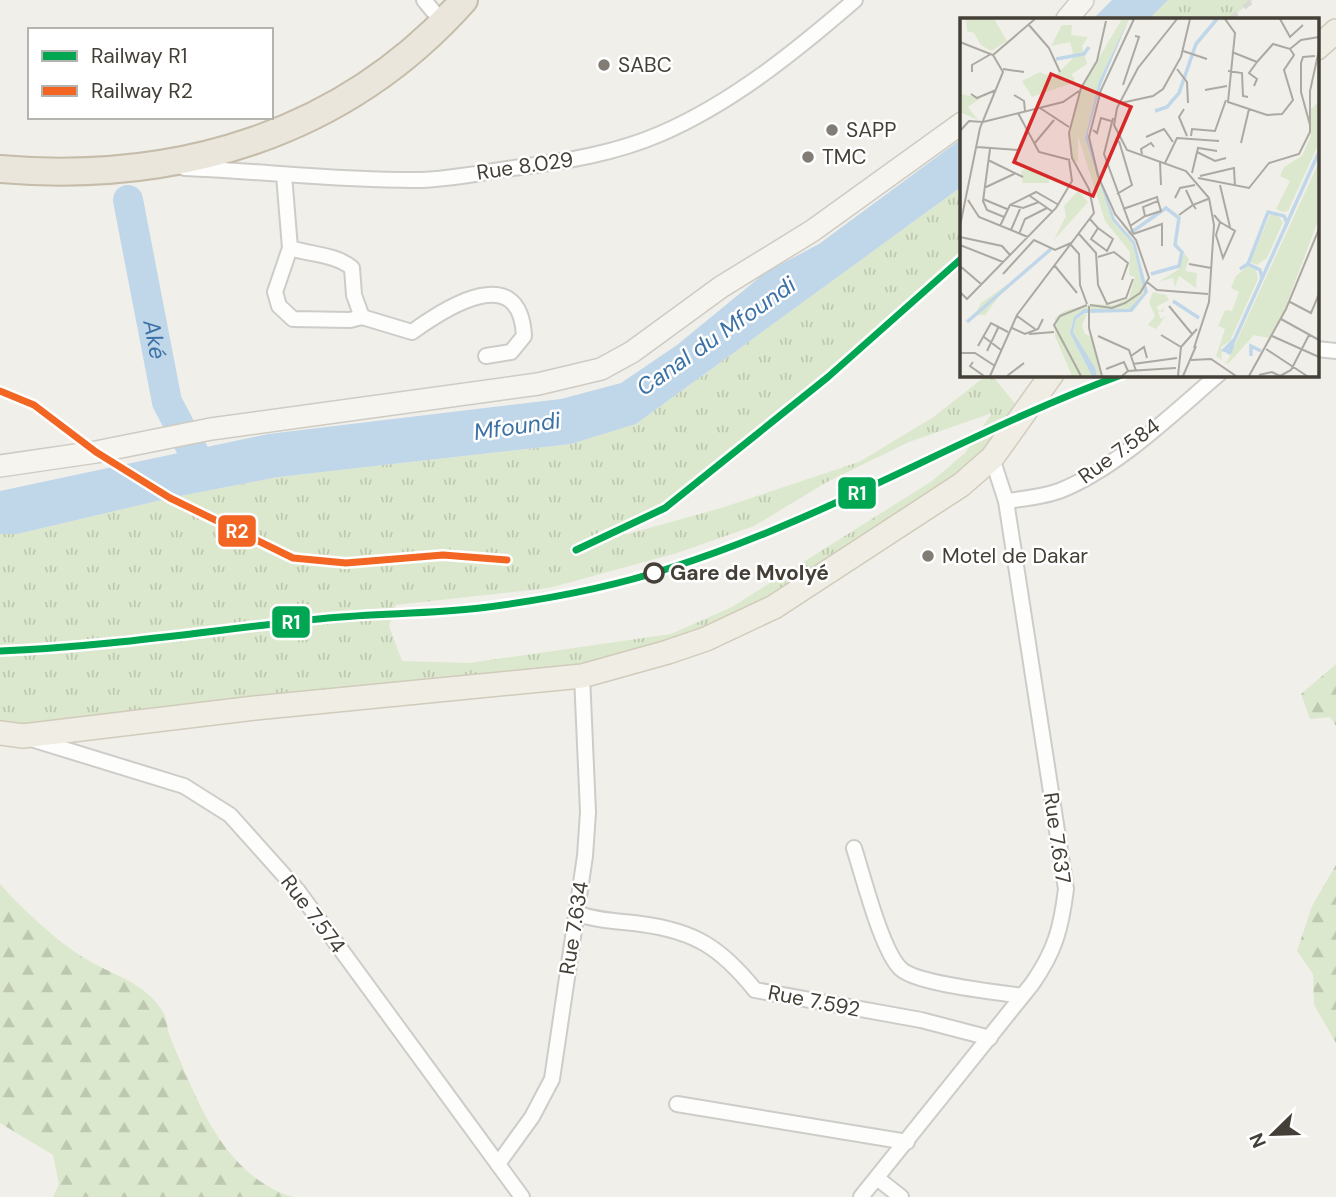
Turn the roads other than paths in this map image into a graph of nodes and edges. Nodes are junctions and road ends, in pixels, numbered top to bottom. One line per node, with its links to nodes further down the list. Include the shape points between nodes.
1 (464, 0): 12 (highway, via 394,66 316,115 239,147)
2 (855, 0): 13 (street, Rue 8.029, via 737,90 659,134 609,151 564,162 423,180)
3 (1083, 0): 5 (main road)
4 (433, 4): 8 (highway, via 383,55)
5 (1068, 18)
6 (1336, 31): 7 (main road)
7 (1318, 47)
8 (273, 117)
9 (270, 119): 12 (highway)
10 (960, 124): 22 (main road, via 812,232 601,369 538,384 211,429)
11 (2, 166): 12 (highway, via 80,172)
12 (154, 166): 13 (street, Rue 8.029)
13 (284, 175): 14 (street)
14 (290, 248): 15 (street, via 339,257 352,268); 15 (street, via 275,292 279,306 293,319)
15 (362, 317): 18 (street, via 412,332 451,306 505,295 516,302 524,336 511,352)
16 (1318, 349): 17 (street)
17 (1336, 351)
18 (486, 356)
19 (1051, 376): 21 (main road)
20 (1217, 376): 23 (street, Rue 7.584, via 1082,481 1047,494)
21 (992, 458): 23 (street, Rue 7.637); 24 (main road, via 949,494 774,607 706,639)
22 (0, 466)
23 (1006, 501): 29 (street, Rue 7.637, via 1066,889 1062,927 1050,957)
24 (582, 676): 26 (main road, via 229,710); 28 (street, Rue 7.634, via 588,812)
25 (0, 733): 26 (main road)
26 (23, 736): 33 (street, Rue 7.574, via 184,786 230,815 298,891)
27 (853, 848): 29 (street, via 889,954 902,971)
28 (576, 913): 30 (street, Rue 7.592, via 694,937 730,960 755,990 921,1020); 33 (street, Rue 7.634, via 552,1079)
29 (1022, 996): 30 (street, Rue 7.637)
30 (990, 1038): 32 (street, Rue 7.637)
31 (677, 1104): 32 (street)
32 (907, 1142): 34 (street, Rue 7.637)
33 (498, 1164): 35 (street, Rue 7.574)
34 (877, 1178): 36 (street, Rue 7.637); 37 (street)
35 (522, 1197)
36 (861, 1197)
37 (901, 1197)

